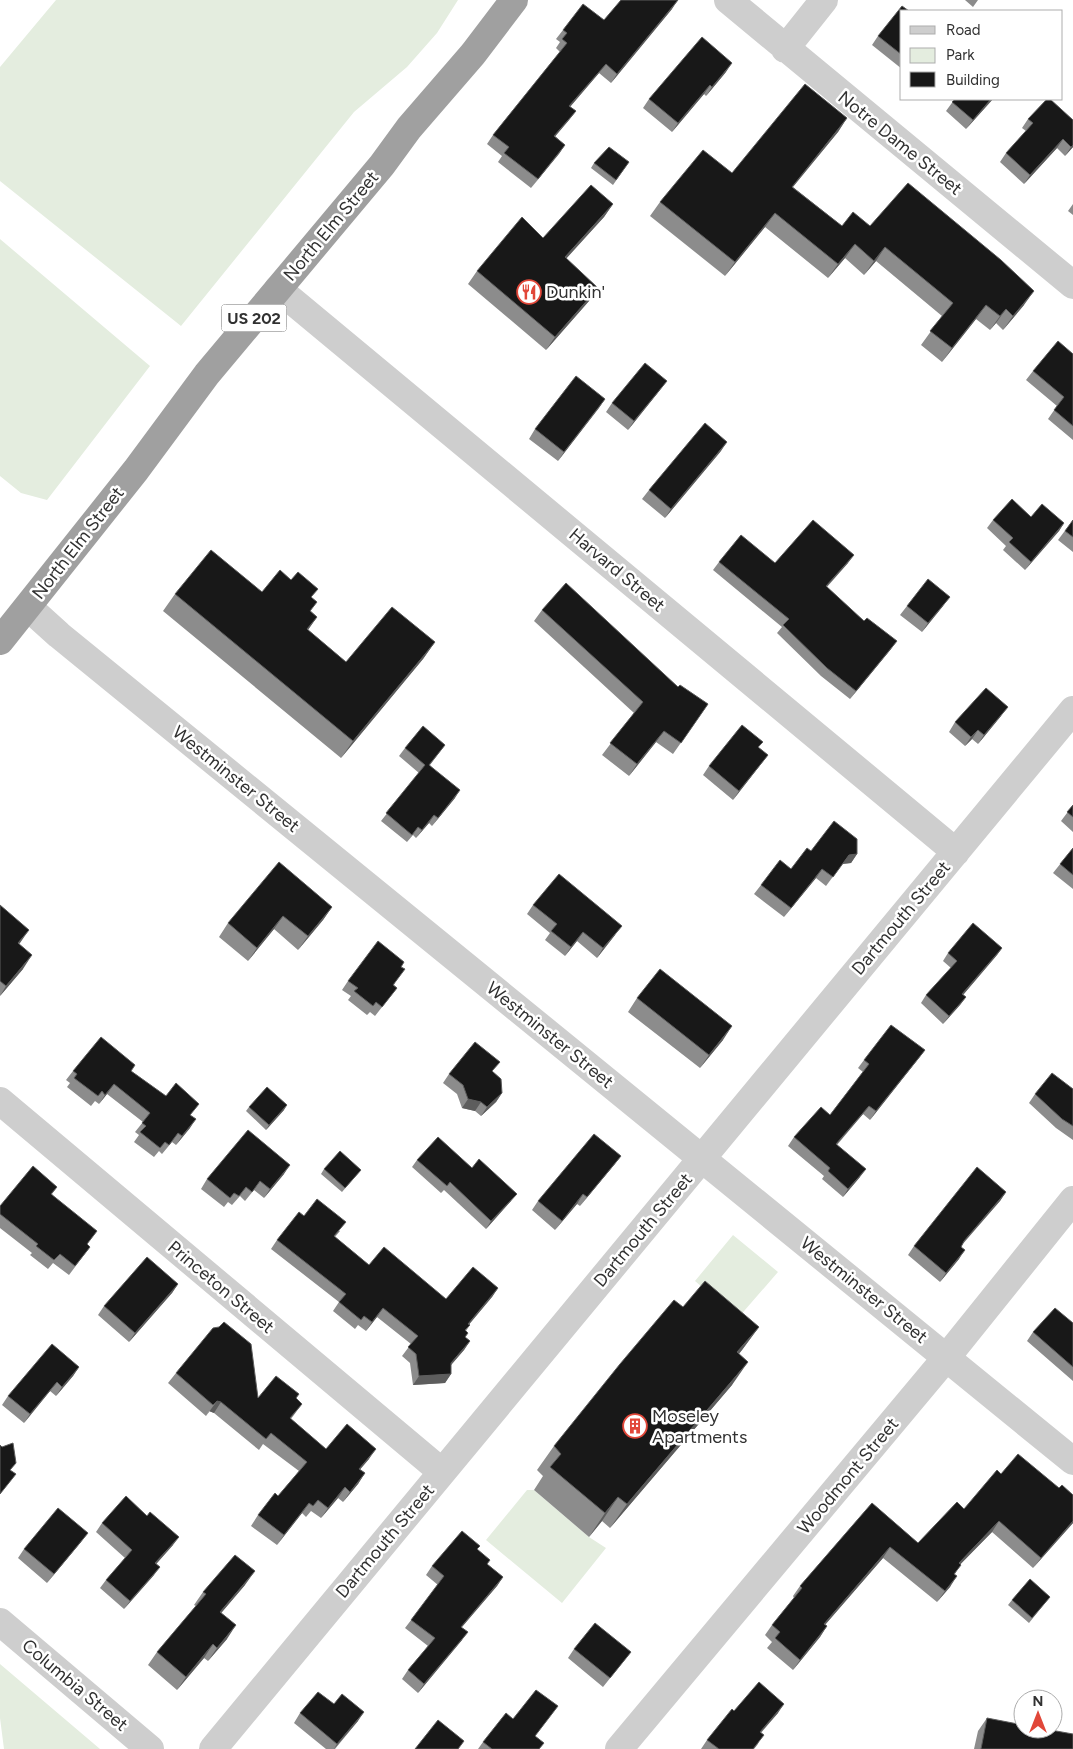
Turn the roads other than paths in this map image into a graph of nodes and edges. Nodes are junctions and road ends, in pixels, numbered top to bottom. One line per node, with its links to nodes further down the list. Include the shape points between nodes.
1 (514, 0): 6 (highway, North Elm Street / US 202, via 473,54)
2 (728, 0): 4 (street, Notre Dame Street)
3 (824, 0): 4 (street)
4 (785, 49): 5 (street, Notre Dame Street)
5 (1073, 285)
6 (278, 288): 7 (highway, North Elm Street / US 202, via 207,374); 10 (street, Harvard Street)
7 (28, 607): 8 (highway, North Elm Street / US 202); 12 (street, Westminster Street, via 58,635)
8 (0, 641)
9 (1073, 710): 10 (street, Dartmouth Street)
10 (956, 852): 12 (street, Dartmouth Street)
11 (0, 1101): 16 (street, Princeton Street)
12 (702, 1159): 14 (street, Westminster Street); 16 (street, Dartmouth Street)
13 (1073, 1200): 14 (street, Woodmont Street)
14 (946, 1358): 15 (street, Westminster Street); 20 (street, Woodmont Street)
15 (1073, 1461)
16 (442, 1472): 19 (street, Dartmouth Street)
17 (0, 1622): 18 (street, Columbia Street)
18 (150, 1749)
19 (213, 1749)
20 (619, 1749)

